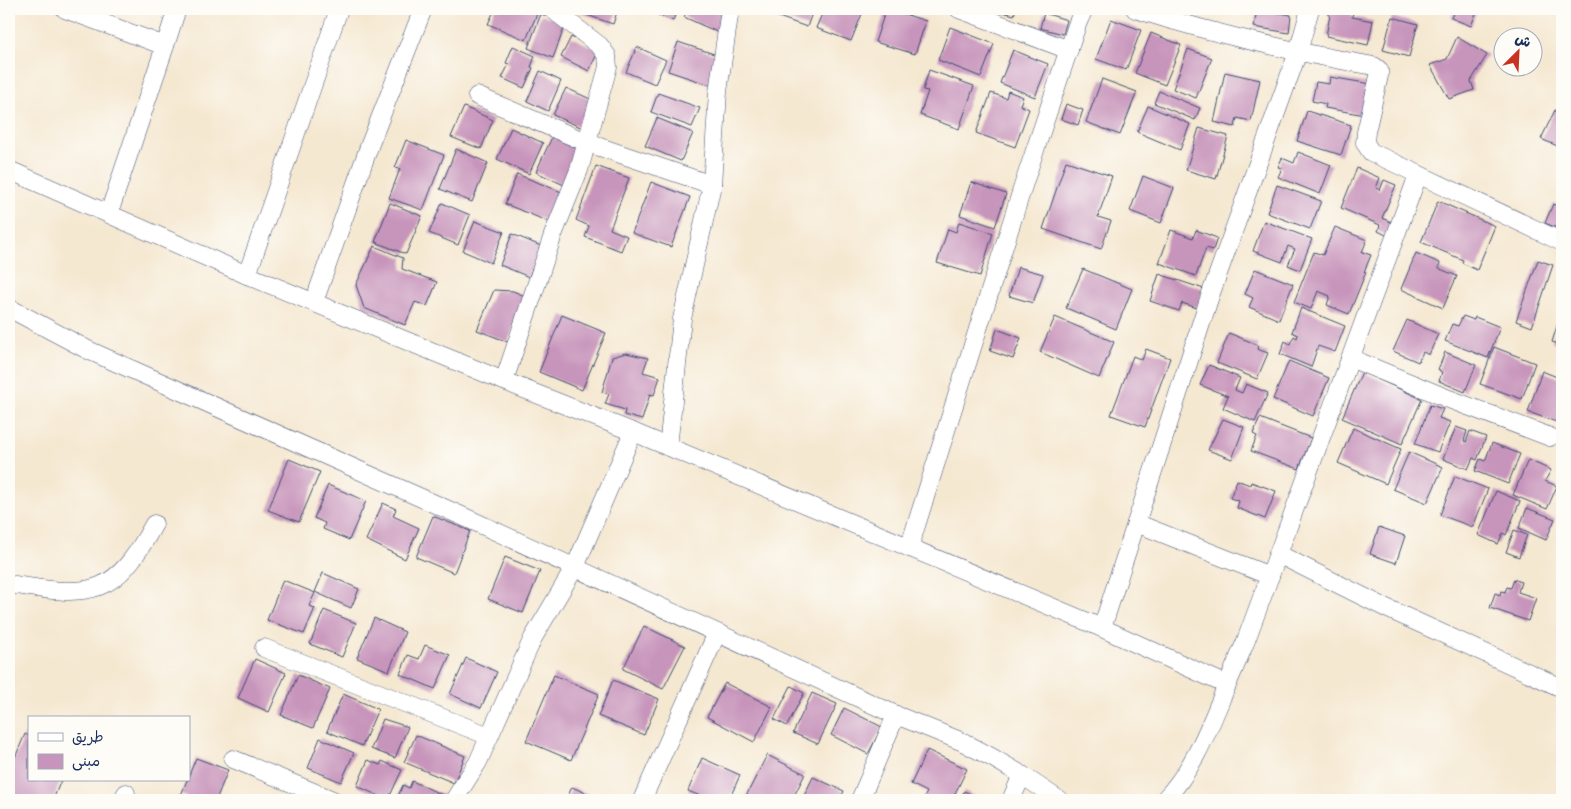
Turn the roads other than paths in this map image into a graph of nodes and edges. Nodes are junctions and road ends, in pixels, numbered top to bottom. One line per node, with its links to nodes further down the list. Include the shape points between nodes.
1 (65, 9): 11 (street)
2 (177, 9): 11 (street)
3 (339, 9): 21 (street)
4 (423, 9): 22 (street, via 370,144)
5 (552, 9): 15 (street, via 600,46 607,56 608,67)
6 (730, 9): 18 (street, via 718,92)
7 (959, 9): 12 (street)
8 (1084, 9): 12 (street)
9 (1135, 9): 13 (street)
10 (1310, 9): 13 (street)
11 (165, 46): 19 (street)
12 (1069, 50): 31 (street)
13 (1298, 52): 17 (street, via 1374,66 1379,70 1366,143 1371,152); 29 (street, via 1210,296)
14 (477, 96): 15 (street)
15 (588, 143): 18 (street); 25 (street)
16 (9, 170): 19 (street)
17 (1418, 175): 20 (street); 24 (street)
18 (712, 186): 28 (street, via 682,319)
19 (109, 213): 21 (street)
20 (1562, 242)
21 (247, 275): 22 (street)
22 (314, 302): 25 (street)
23 (9, 308): 33 (street, via 88,350)
24 (1350, 358): 27 (street); 32 (street)
25 (504, 381): 26 (street)
26 (633, 432): 28 (street); 33 (street)
27 (1550, 437)
28 (668, 447): 31 (street)
29 (1136, 523): 34 (street); 36 (street)
30 (154, 524): 35 (street, via 124,569 111,581 91,590 66,592)
31 (909, 548): 36 (street)
32 (1278, 554): 34 (street); 40 (street, via 1384,607)
33 (575, 567): 37 (street); 42 (street, via 533,638)
34 (1270, 576): 39 (street)
35 (9, 586)
36 (1102, 628): 39 (street)
37 (717, 633): 41 (street); 47 (street)
38 (264, 648): 42 (street)
39 (1227, 685): 51 (street, via 1188,770)
40 (1562, 688)
41 (896, 715): 44 (street, via 963,742); 48 (street)
42 (489, 736): 46 (street, via 478,762)
43 (233, 759): 45 (street)
44 (1022, 775): 49 (street); 50 (street)
45 (334, 800)
46 (454, 800)
47 (642, 800)
48 (860, 800)
49 (1011, 800)
50 (1059, 800)
51 (1164, 800)

